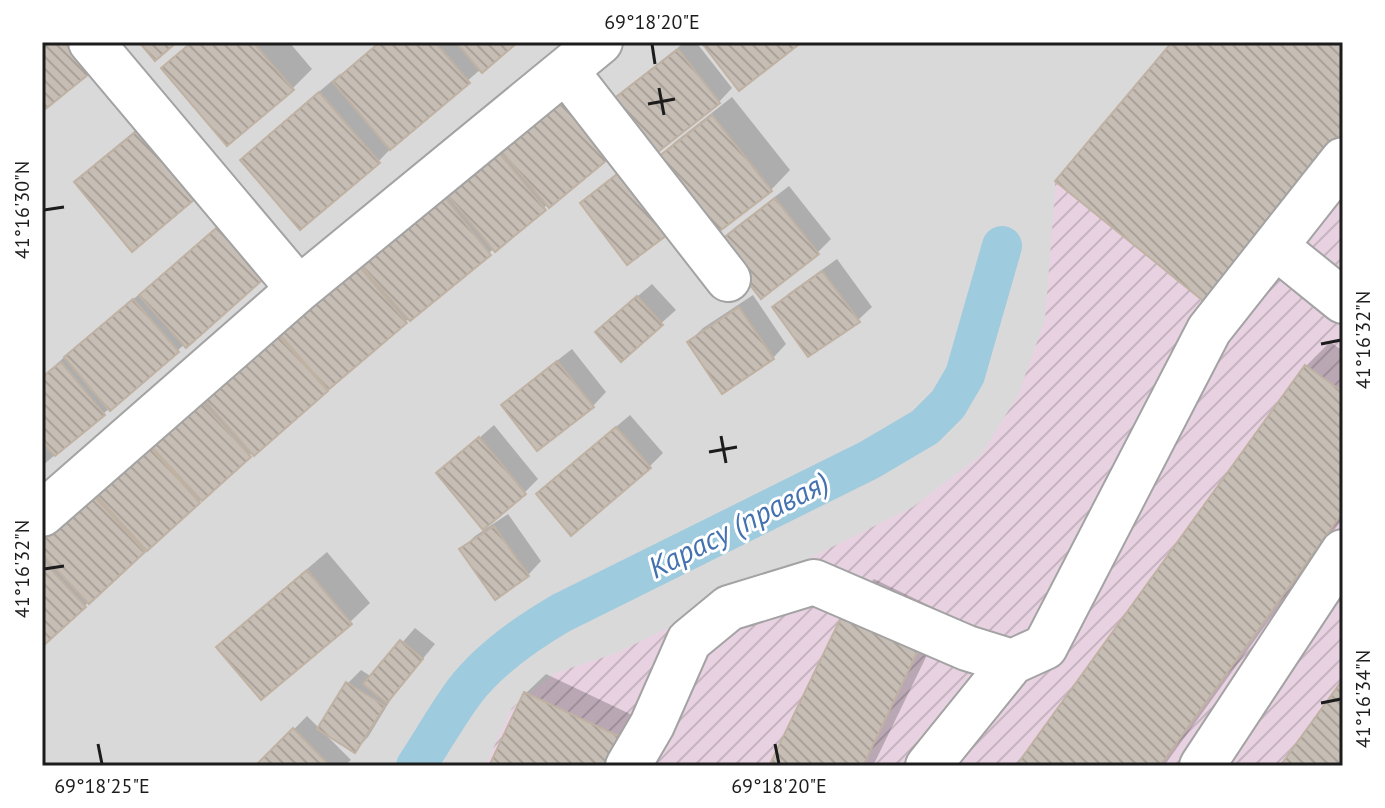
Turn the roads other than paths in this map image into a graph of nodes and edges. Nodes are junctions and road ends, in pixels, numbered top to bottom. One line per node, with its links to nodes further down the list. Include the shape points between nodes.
1 (91, 42): 7 (street)
2 (600, 42): 3 (street)
3 (566, 71): 6 (street); 7 (street)
4 (1343, 160): 5 (street)
5 (1275, 246): 8 (street); 11 (street, via 1209,330 1045,647)
6 (728, 279)
7 (299, 289): 9 (street)
8 (1343, 301)
9 (42, 514)
10 (1343, 552): 14 (street)
11 (1012, 662): 12 (street, via 814,582 729,608 689,641); 13 (street)
12 (628, 766)
13 (928, 766)
14 (1202, 766)

